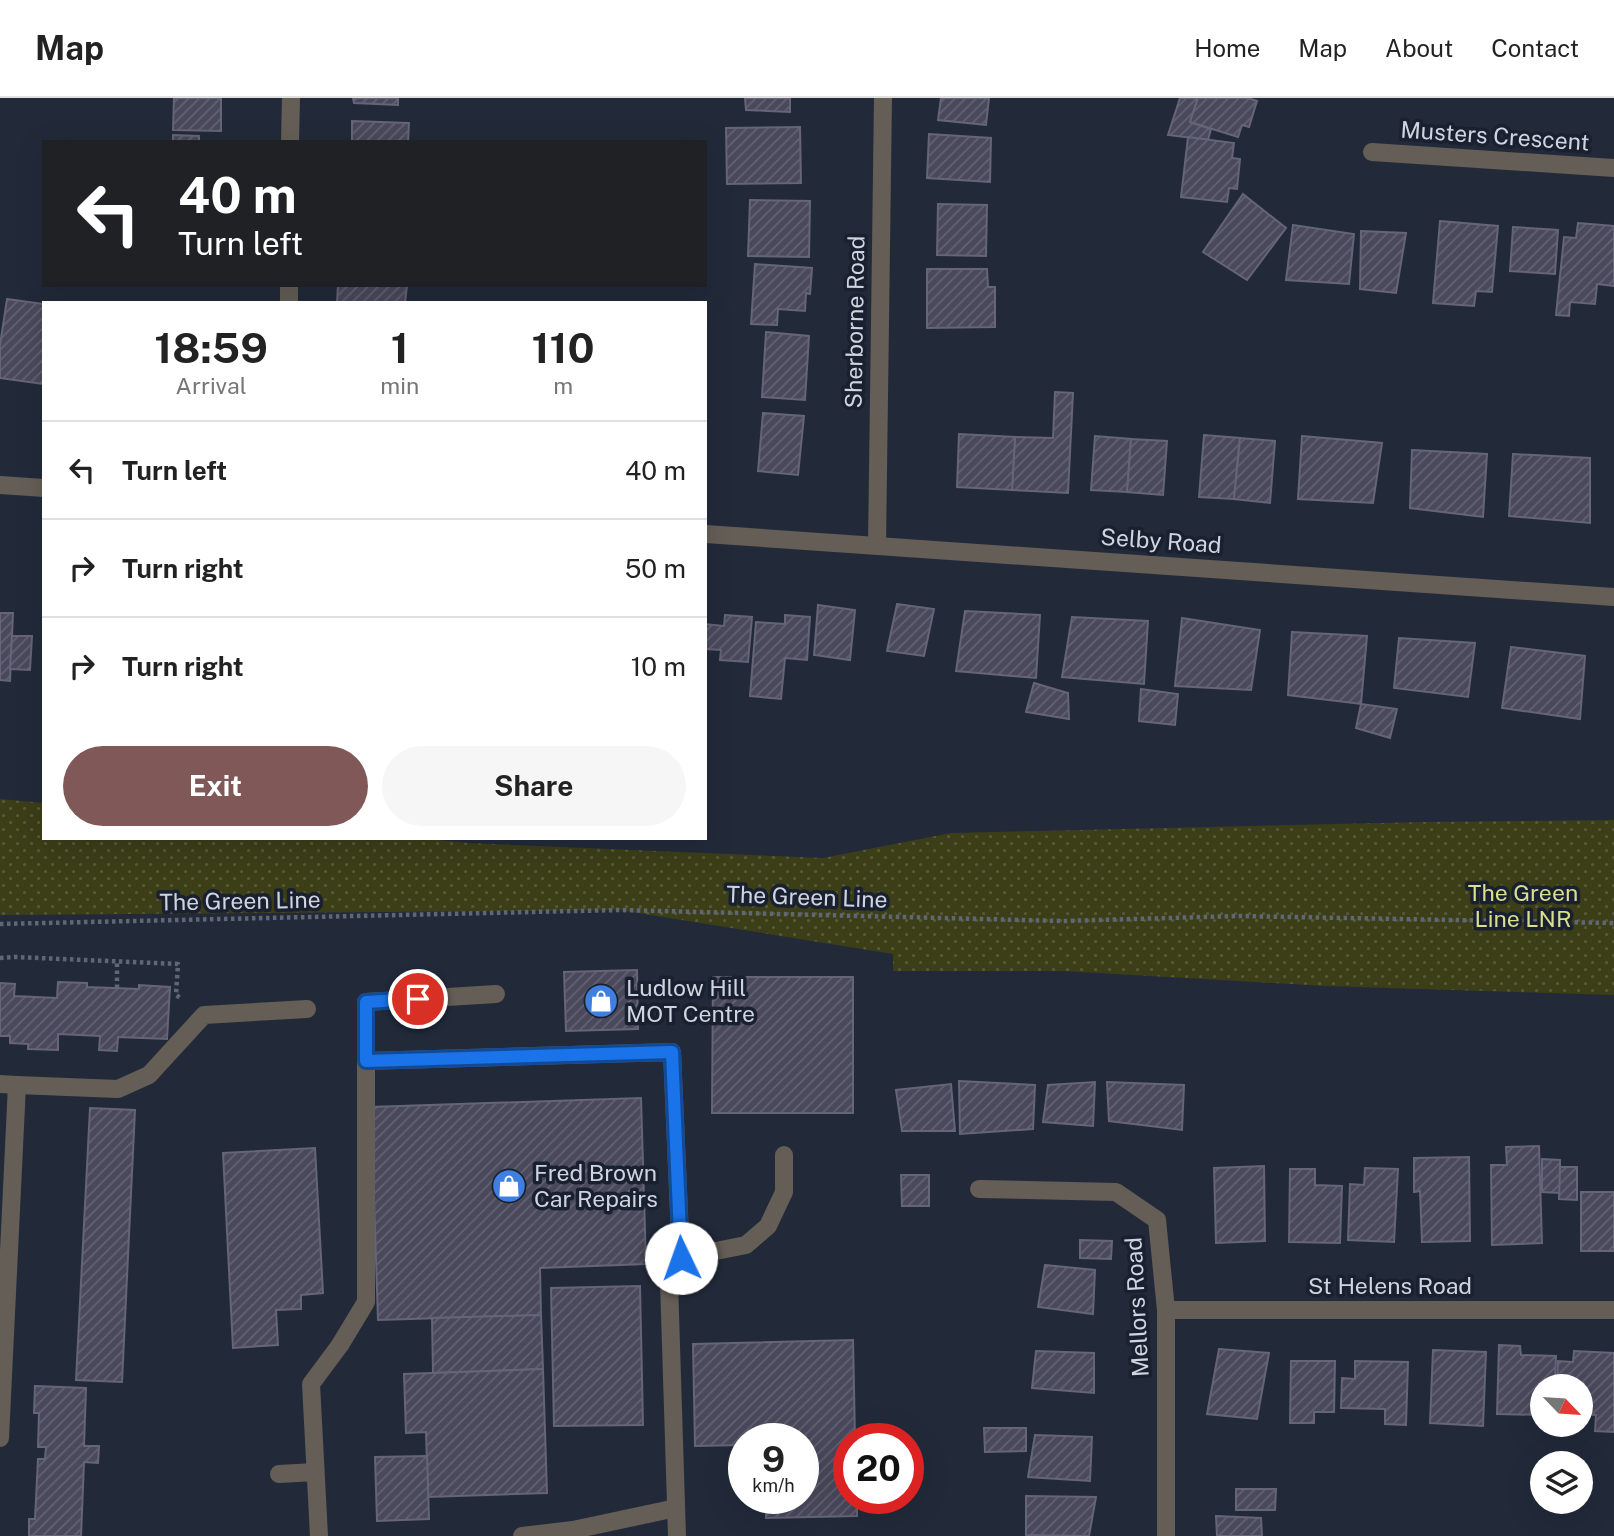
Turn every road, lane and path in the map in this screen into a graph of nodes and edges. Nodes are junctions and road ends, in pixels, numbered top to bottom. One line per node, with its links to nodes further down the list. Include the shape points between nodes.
1 (291, 98): 3 (street)
2 (883, 98): 9 (street, Sherborne Road)
3 (290, 140)
4 (1372, 152): 5 (street, Musters Crescent)
5 (1614, 168)
6 (0, 485): 7 (street)
7 (42, 488)
8 (707, 534): 9 (street, Selby Road)
9 (877, 546): 10 (street, Selby Road)
10 (1614, 597)
11 (1614, 923): 12 (path, The Green Line, via 1239,916 1063,921 620,910)
12 (0, 924)
13 (0, 958): 14 (path)
14 (117, 961): 15 (path); 18 (path, via 178,964 176,995)
15 (117, 988)
16 (496, 994): 19 (street, via 366,1002)
17 (307, 1009): 18 (street)
18 (204, 1015): 20 (street, via 149,1075 118,1089)
19 (366, 1061): 24 (street, via 672,1052); 28 (street, via 366,1302 311,1384)
20 (8, 1085): 23 (street)
21 (784, 1155): 24 (street, via 783,1192 768,1226 746,1245)
22 (978, 1189): 25 (street, Mellors Road, via 1116,1192 1157,1220)
23 (4, 1252): 27 (street)
24 (681, 1258): 30 (street, via 669,1282)
25 (1166, 1310): 26 (street, St Helens Road); 34 (street, Mellors Road)
26 (1614, 1310)
27 (0, 1438)
28 (316, 1472): 29 (street); 31 (street)
29 (279, 1474)
30 (676, 1508): 32 (street); 33 (street)
31 (319, 1536)
32 (522, 1536)
33 (677, 1536)
34 (1166, 1536)

